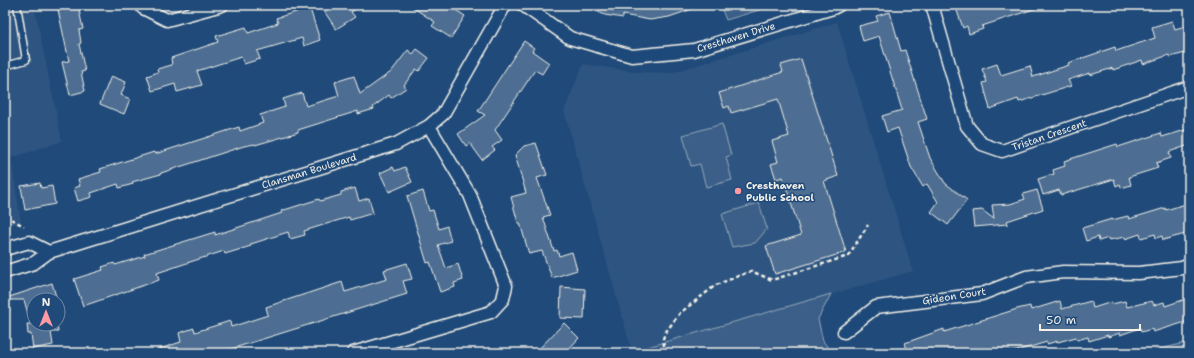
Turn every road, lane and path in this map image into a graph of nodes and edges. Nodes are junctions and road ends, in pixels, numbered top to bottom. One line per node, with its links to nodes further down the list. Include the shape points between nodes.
1 (17, 5): 8 (lane, via 26,60)
2 (143, 5): 3 (street, via 143,8 167,20)
3 (222, 5)
4 (505, 5): 10 (street, Clansman Boulevard, via 443,114)
5 (524, 5): 6 (street, Cresthaven Drive, via 570,38 632,56 694,50)
6 (840, 5)
7 (932, 5): 9 (street, Tristan Crescent, via 967,126 982,144 1002,151)
8 (5, 66)
9 (1189, 87)
10 (429, 126): 15 (street, Clansman Boulevard, via 396,144); 19 (street, via 470,195 506,286 503,299 491,312)
11 (5, 216): 13 (path)
12 (868, 225): 20 (path, via 848,256 772,280 750,271 716,285 680,313 665,333)
13 (24, 226)
14 (5, 249): 15 (street, via 29,242)
15 (49, 252): 17 (street, Clansman Boulevard, via 34,263)
16 (1189, 266): 18 (street, Gideon Court, via 1139,273 1063,272 1026,277 982,294 876,307)
17 (5, 272)
18 (844, 332)
19 (353, 353)
20 (665, 353)

